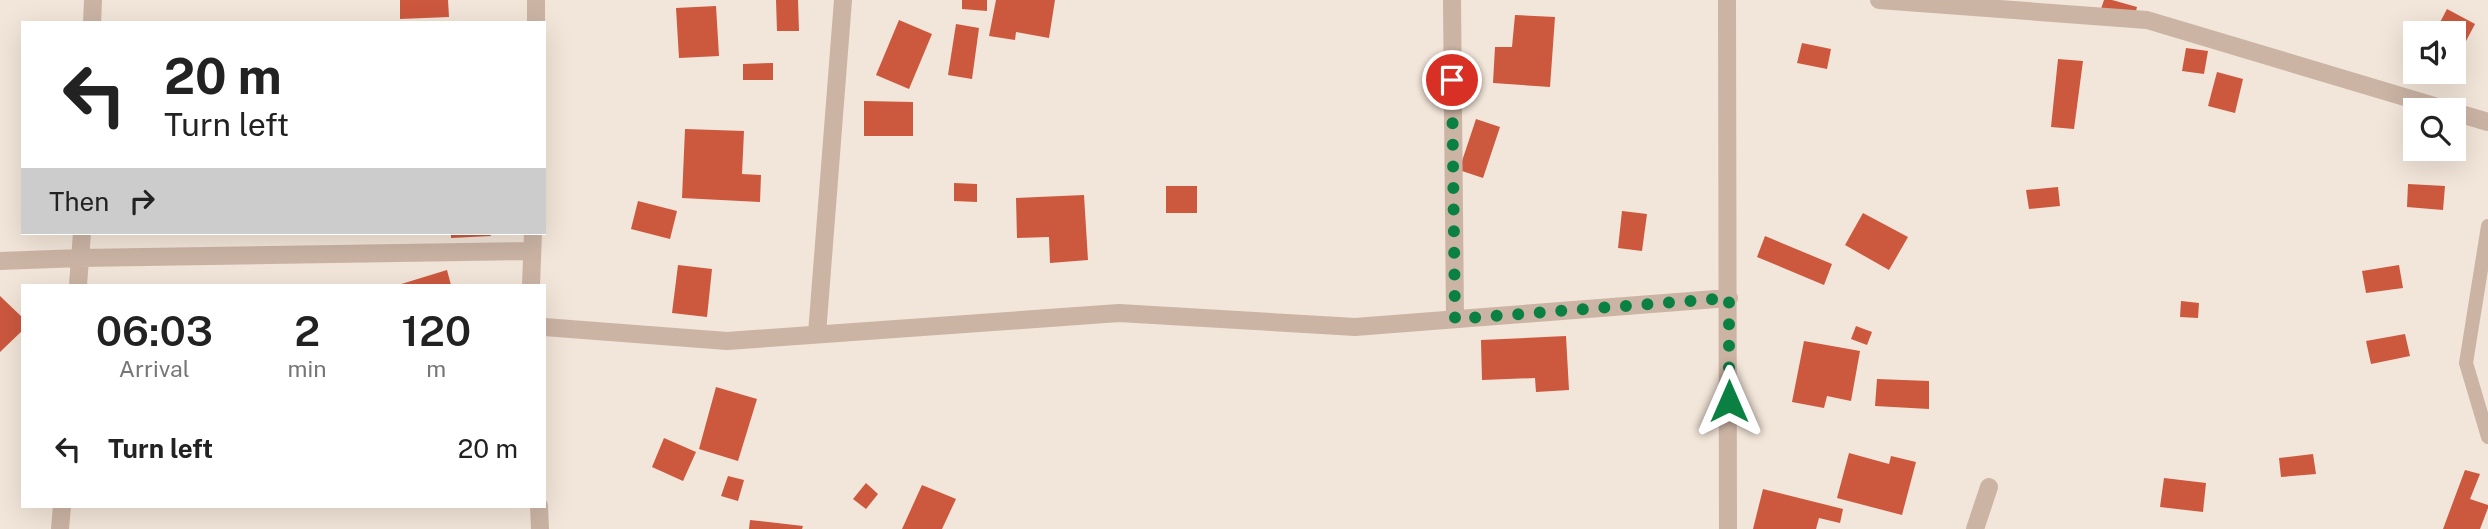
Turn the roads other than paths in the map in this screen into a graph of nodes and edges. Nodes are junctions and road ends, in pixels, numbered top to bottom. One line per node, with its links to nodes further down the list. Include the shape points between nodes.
1 (93, 0): 7 (street)
2 (536, 0): 8 (street)
3 (843, 0): 23 (street)
4 (1452, 0): 21 (street)
5 (1727, 0): 20 (street)
6 (1879, 0): 9 (street, via 2147,20)
7 (92, 21)
8 (536, 21)
9 (2408, 98)
10 (2466, 116): 11 (street)
11 (2488, 122)
12 (2488, 226): 24 (lane, via 2466,363)
13 (82, 235): 16 (street)
14 (533, 235): 15 (street)
15 (532, 251): 16 (street); 19 (street)
16 (80, 258): 17 (street); 18 (street)
17 (0, 261)
18 (78, 284)
19 (531, 284)
20 (1729, 298): 21 (street); 30 (street)
21 (1455, 319): 23 (street, via 1354,327 1119,313)
22 (546, 327): 23 (street, via 727,341)
23 (817, 334)
24 (2488, 437)
25 (1989, 487): 31 (street)
26 (62, 508): 28 (street)
27 (539, 508): 29 (street)
28 (60, 529)
29 (540, 529)
30 (1728, 529)
31 (1975, 529)

